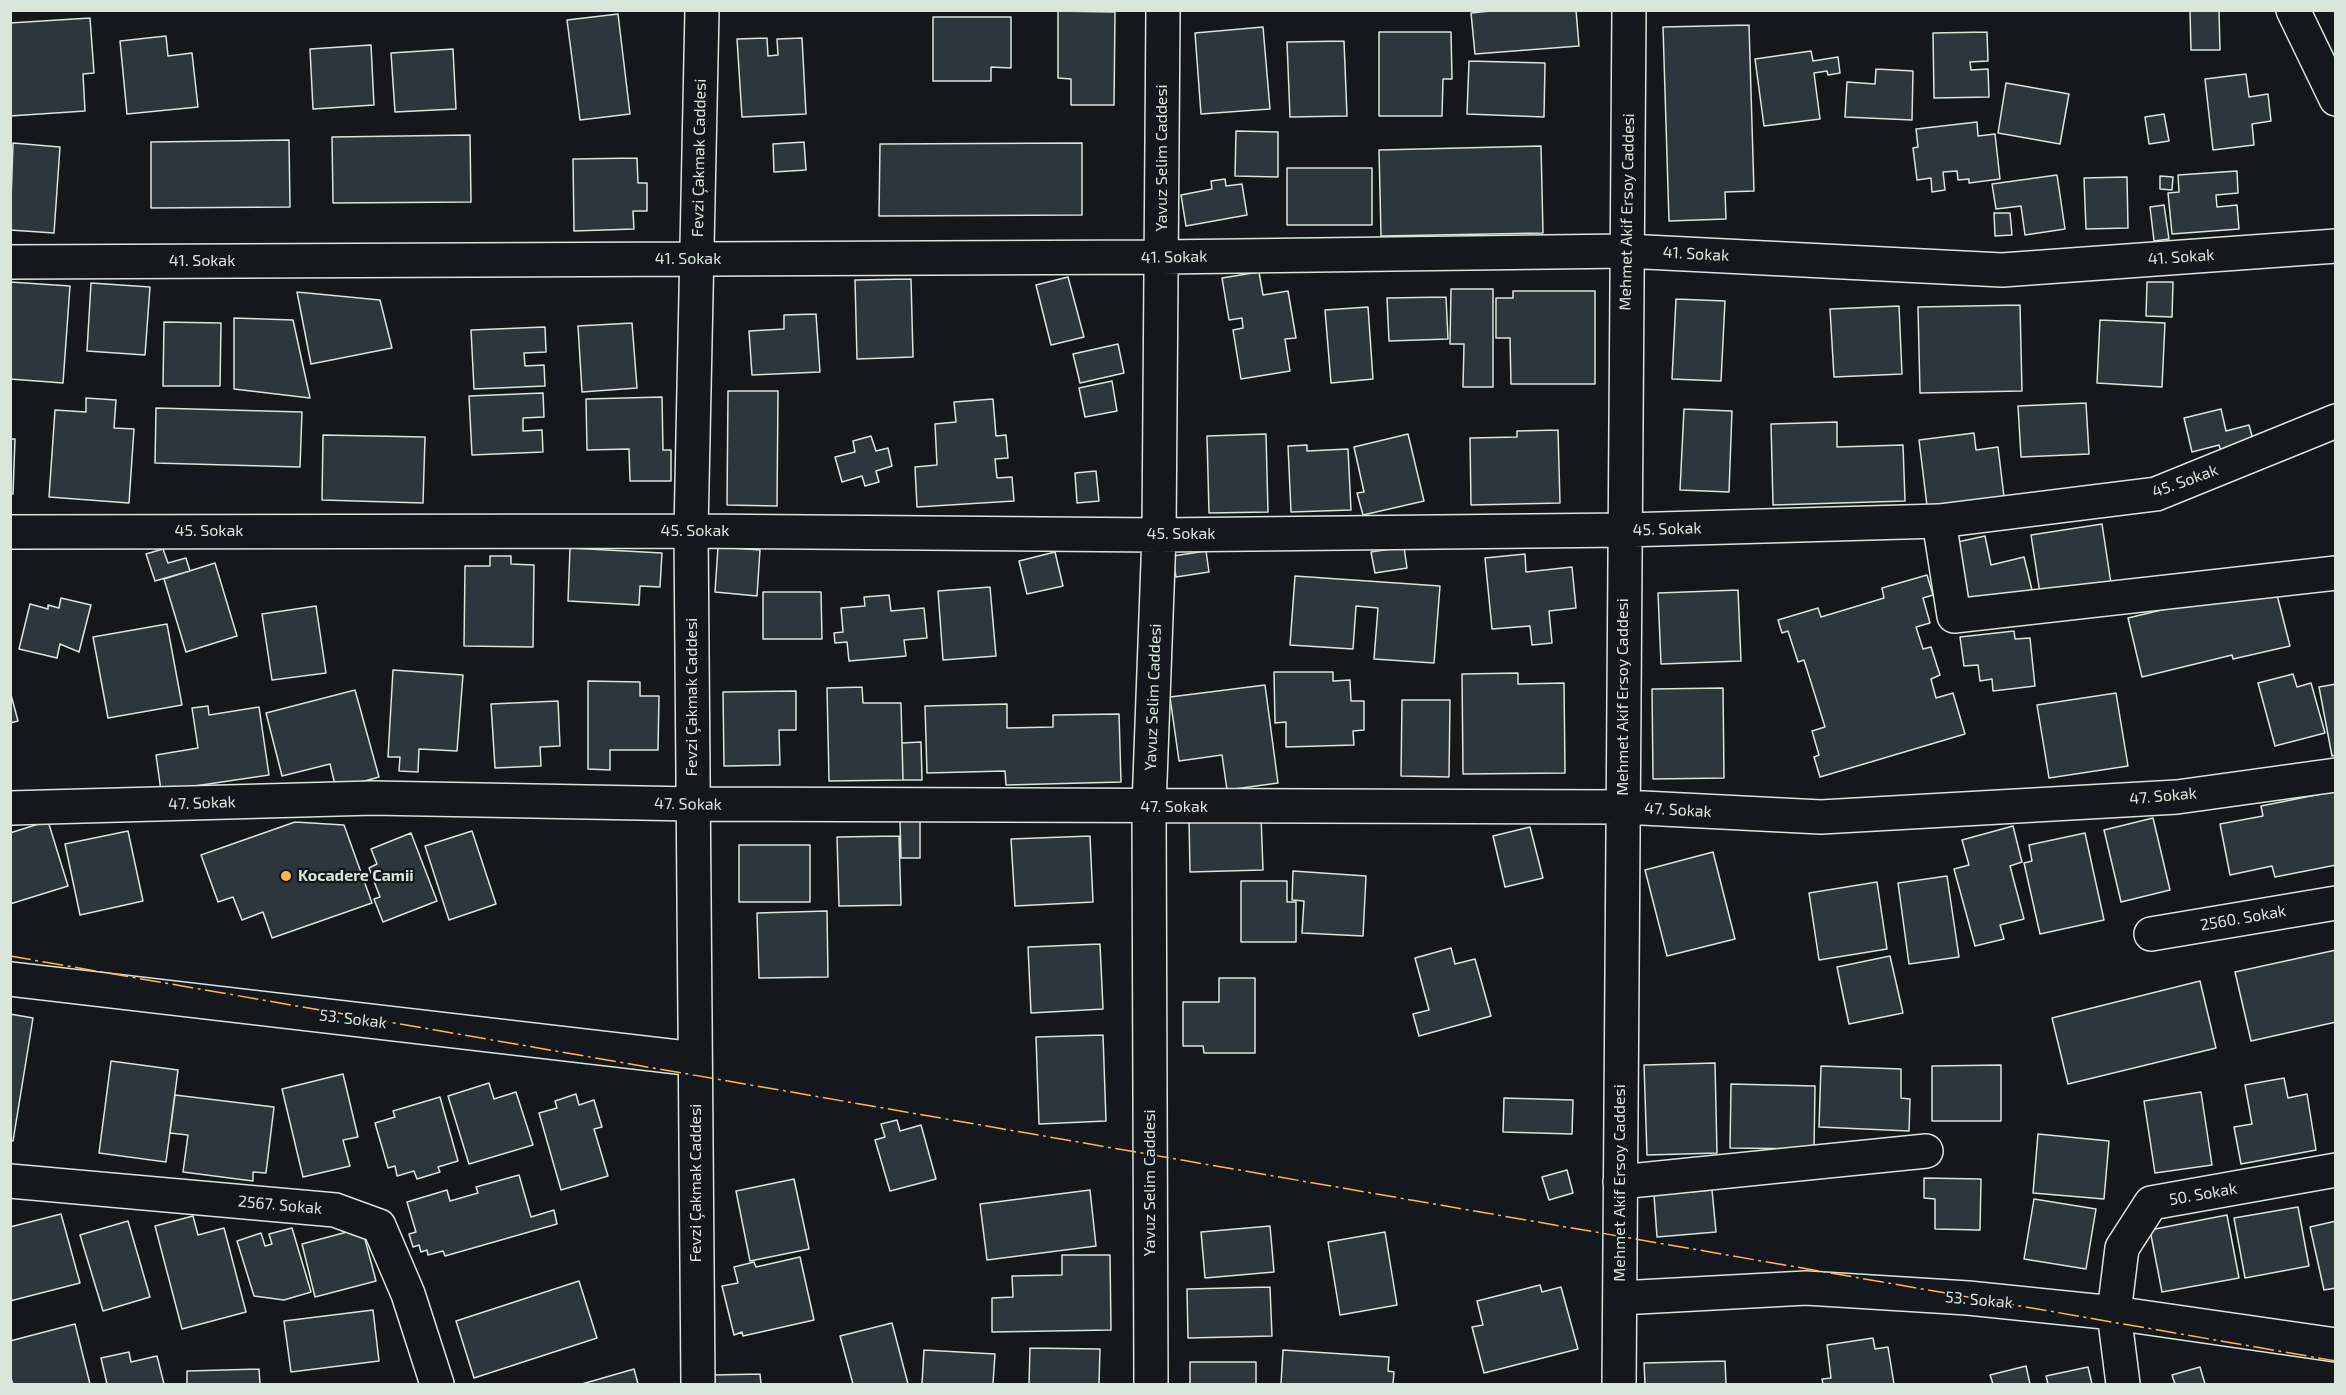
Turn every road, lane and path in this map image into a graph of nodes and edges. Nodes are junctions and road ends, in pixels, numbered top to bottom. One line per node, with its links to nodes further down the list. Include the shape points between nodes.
1 (702, 10): 9 (street, Fevzi Çakmak Caddesi)
2 (1163, 10): 8 (street, Yavuz Selim Caddesi)
3 (1629, 10): 7 (street, Mehmet Akif Ersoy Caddesi)
4 (2293, 10): 5 (street)
5 (2336, 99)
6 (2336, 246): 7 (street, 41. Sokak, via 2002,270)
7 (1626, 251): 8 (street, 41. Sokak); 13 (street, Mehmet Akif Ersoy Caddesi)
8 (1161, 257): 9 (street, 41. Sokak); 16 (street, Yavuz Selim Caddesi)
9 (696, 259): 10 (street, 41. Sokak); 14 (street, Fevzi Çakmak Caddesi)
10 (10, 262)
11 (2336, 421): 12 (street, 45. Sokak, via 2156,494)
12 (1939, 521): 13 (street, 45. Sokak); 17 (street, via 1954,616)
13 (1624, 530): 16 (street, 45. Sokak); 21 (street, Mehmet Akif Ersoy Caddesi)
14 (691, 531): 15 (street, 45. Sokak); 16 (street, 45. Sokak); 19 (street, Fevzi Çakmak Caddesi)
15 (10, 532)
16 (1160, 535): 20 (street, Yavuz Selim Caddesi)
17 (2336, 573)
18 (2336, 775): 21 (street, 47. Sokak, via 2177,797 1821,817)
19 (693, 804): 20 (street, 47. Sokak); 22 (street, 47. Sokak, via 373,798); 26 (street, Fevzi Çakmak Caddesi)
20 (1149, 807): 21 (street, 47. Sokak); 36 (street, Yavuz Selim Caddesi)
21 (1623, 807): 30 (street, Mehmet Akif Ersoy Caddesi)
22 (10, 808)
23 (2336, 903): 24 (street, 2560. Sokak)
24 (2151, 934)
25 (10, 980): 26 (street, 53. Sokak)
26 (695, 1059): 35 (street, Fevzi Çakmak Caddesi)
27 (1926, 1151): 30 (street)
28 (2336, 1170): 32 (street, 50. Sokak, via 2151,1203 2122,1248)
29 (10, 1181): 34 (street, 2567. Sokak, via 335,1210 379,1226 408,1294)
30 (1620, 1182): 31 (street, Mehmet Akif Ersoy Caddesi)
31 (1620, 1298): 32 (street, 53. Sokak, via 1806,1288); 37 (street, Mehmet Akif Ersoy Caddesi)
32 (2114, 1312): 33 (street, 53. Sokak); 38 (street, 50. Sokak)
33 (2336, 1345)
34 (437, 1384)
35 (698, 1384)
36 (1151, 1384)
37 (1619, 1384)
38 (2123, 1384)

